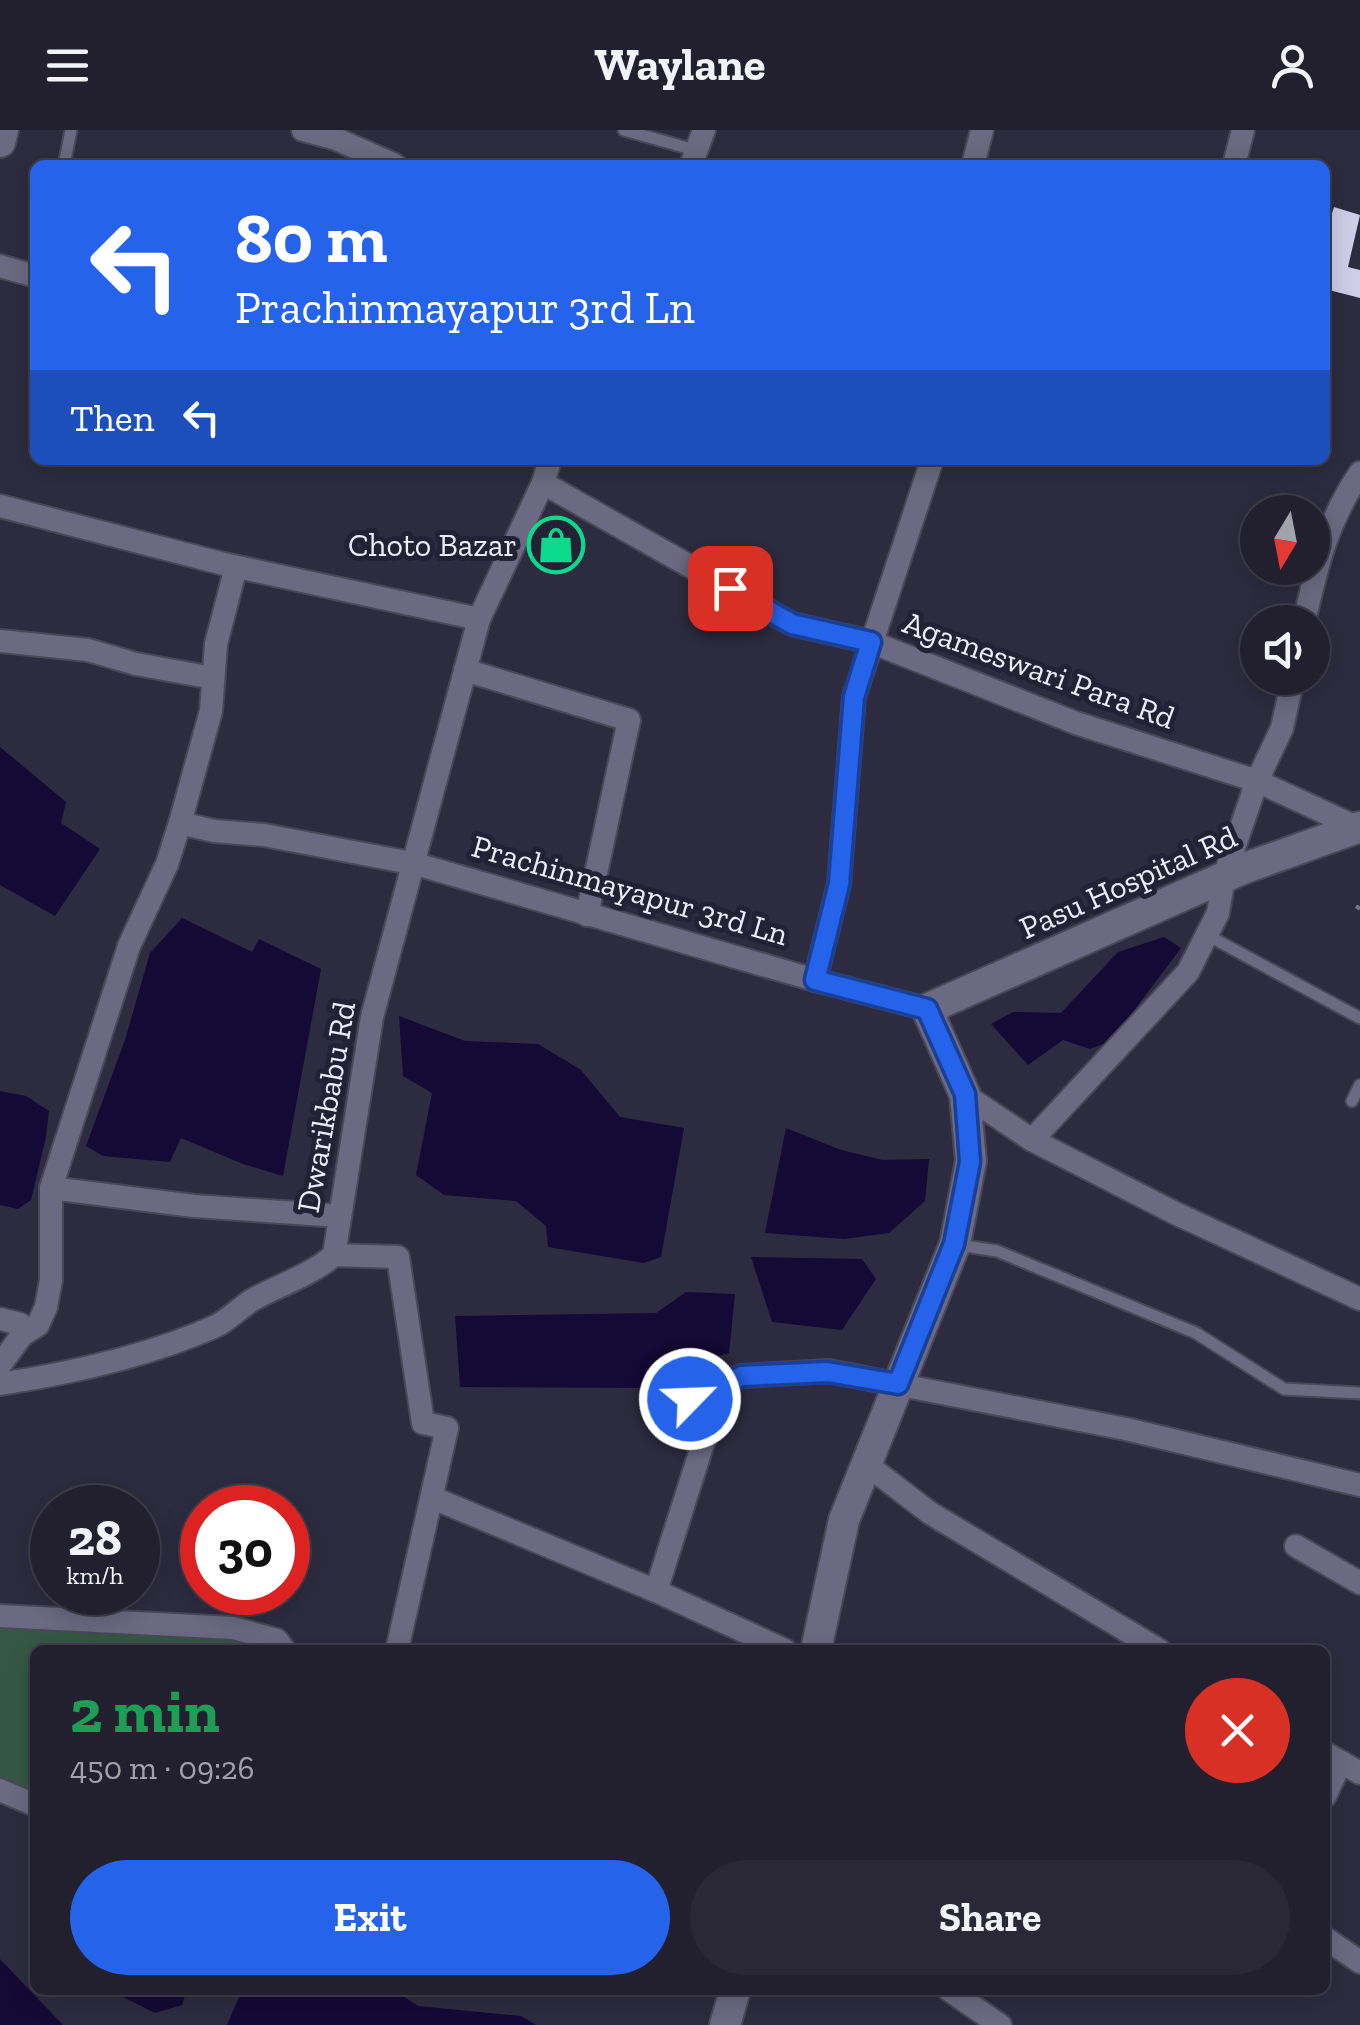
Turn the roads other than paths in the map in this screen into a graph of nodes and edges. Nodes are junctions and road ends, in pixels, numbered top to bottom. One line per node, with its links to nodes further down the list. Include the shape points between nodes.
1 (4, 130): 8 (main road)
2 (71, 130): 10 (lane)
3 (303, 130): 7 (street)
4 (624, 130): 9 (lane)
5 (982, 130): 12 (street)
6 (1243, 130): 13 (street)
7 (338, 135): 11 (street)
8 (0, 142)
9 (698, 149)
10 (65, 160)
11 (386, 160)
12 (974, 160)
13 (1235, 160)
14 (0, 266): 15 (street)
15 (30, 275)
16 (930, 465): 24 (street)
17 (546, 471): 22 (street, Dwarikbabu Rd); 24 (street, Agameswari Para Rd, via 792,624)
18 (1360, 473): 21 (street, via 1322,545)
19 (0, 506): 20 (street)
20 (236, 567): 22 (street); 26 (street)
21 (1308, 605)
22 (480, 619): 25 (street, Dwarikbabu Rd)
23 (0, 641): 26 (street, via 88,650)
24 (871, 642): 28 (street, Agameswari Para Rd, via 1076,723); 35 (street, via 854,697 839,884)
25 (466, 670): 31 (street, Dwarikbabu Rd); 33 (street, via 629,720)
26 (213, 678): 29 (street, via 211,711)
27 (1289, 695): 28 (street, via 1282,728)
28 (1257, 781): 30 (street, Agameswari Para Rd); 32 (street)
29 (180, 823): 31 (street, Prachinmayapur 3rd Ln); 42 (street, via 130,946)
30 (1359, 828): 32 (main road, Pasu Hospital Rd)
31 (416, 858): 33 (street, Prachinmayapur 3rd Ln); 43 (street, Dwarikbabu Rd, via 372,1017)
32 (1224, 877): 34 (street); 36 (main road, Pasu Hospital Rd)
33 (587, 914): 35 (street, Prachinmayapur 3rd Ln)
34 (1206, 936): 37 (lane); 41 (street, via 1188,972)
35 (815, 980): 36 (street, Prachinmayapur 3rd Ln)
36 (927, 1009): 39 (main road)
37 (1360, 1018)
38 (1360, 1085): 40 (lane)
39 (965, 1094): 41 (street); 44 (main road, via 970,1162)
40 (1352, 1101)
41 (1032, 1140): 46 (street)
42 (50, 1188): 43 (street); 48 (street, via 52,1280 38,1325)
43 (340, 1216): 45 (street, Dwarikbabu Rd)
44 (954, 1244): 51 (main road); 52 (lane, via 997,1251 1196,1333 1284,1390)
45 (334, 1254): 50 (street, via 315,1272 250,1301 219,1324 59,1375); 55 (street, Dwarikbabu Rd, via 398,1258 423,1423 447,1428)
46 (1360, 1300)
47 (0, 1319): 48 (street, via 20,1324)
48 (22, 1336): 49 (street)
49 (0, 1365)
50 (0, 1384)
51 (898, 1384): 53 (main road); 54 (street, via 1126,1428); 58 (street, via 828,1372 742,1376 690,1399 687,1436 704,1440)
52 (1360, 1394)
53 (866, 1464): 63 (main road, via 844,1520); 64 (street, via 930,1513)
54 (1360, 1485)
55 (433, 1498): 58 (street); 61 (street, Dwarikbabu Rd)
56 (1296, 1546): 57 (street)
57 (1360, 1583)
58 (656, 1591): 62 (street)
59 (0, 1616): 60 (street, via 233,1628)
60 (280, 1645)
61 (398, 1645)
62 (774, 1645)
63 (817, 1645)
64 (1151, 1645)
65 (1342, 1763): 66 (street)
66 (1330, 1786)
67 (0, 1790): 68 (street)
68 (30, 1802)
69 (1330, 1941): 70 (street)
70 (1360, 1962)
71 (733, 1995): 73 (main road)
72 (956, 1995): 74 (street)
73 (724, 2025)
74 (1000, 2025)

